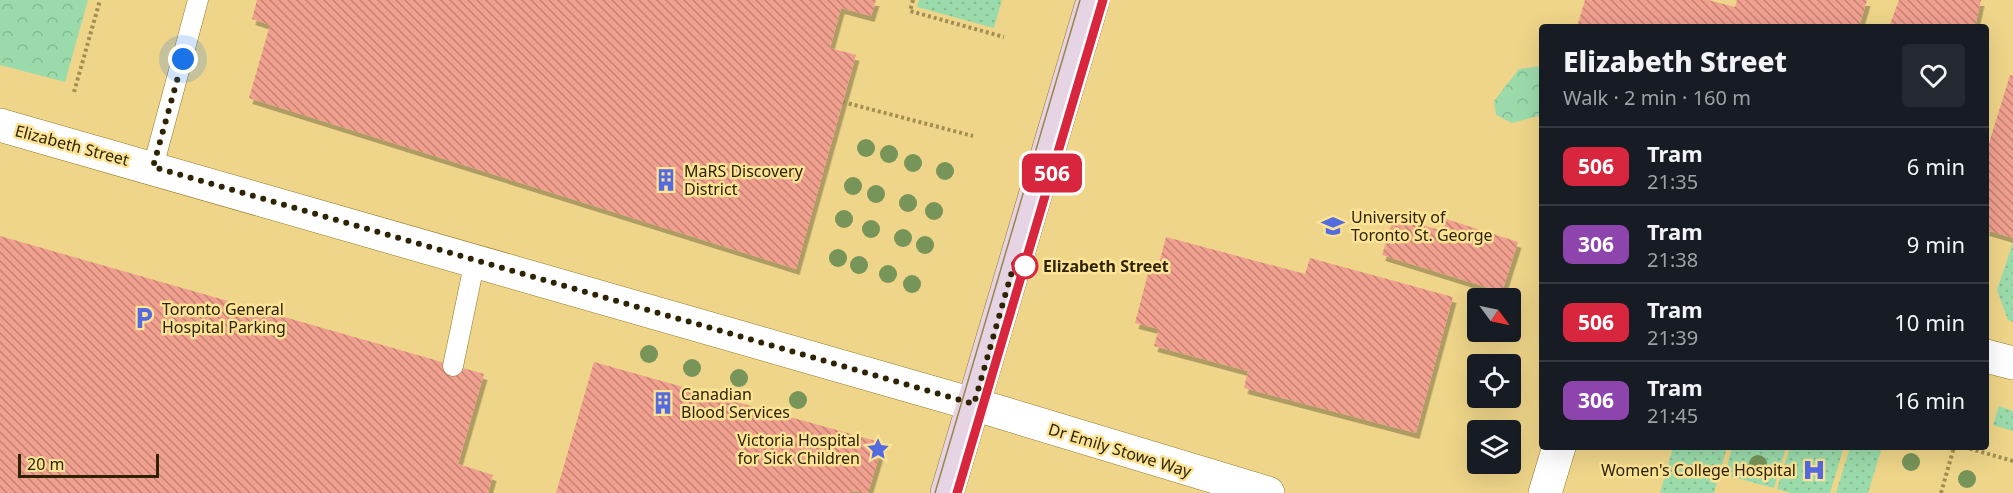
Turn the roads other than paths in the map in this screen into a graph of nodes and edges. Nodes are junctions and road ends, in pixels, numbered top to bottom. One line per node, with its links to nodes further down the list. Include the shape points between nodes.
1 (198, 0): 4 (lane)
2 (1093, 0): 9 (main road)
3 (0, 125): 4 (street, Elizabeth Street)
4 (153, 167): 5 (street, Elizabeth Street)
5 (475, 260): 8 (lane); 9 (street, Elizabeth Street)
6 (1989, 357): 7 (street)
7 (2013, 363)
8 (453, 366)
9 (974, 404): 11 (street, Dr Emily Stowe Way); 12 (main road)
10 (1558, 450): 14 (street)
11 (1223, 488): 13 (street, Dr Emily Stowe Way)
12 (947, 493)
13 (1268, 493)
14 (1545, 493)

